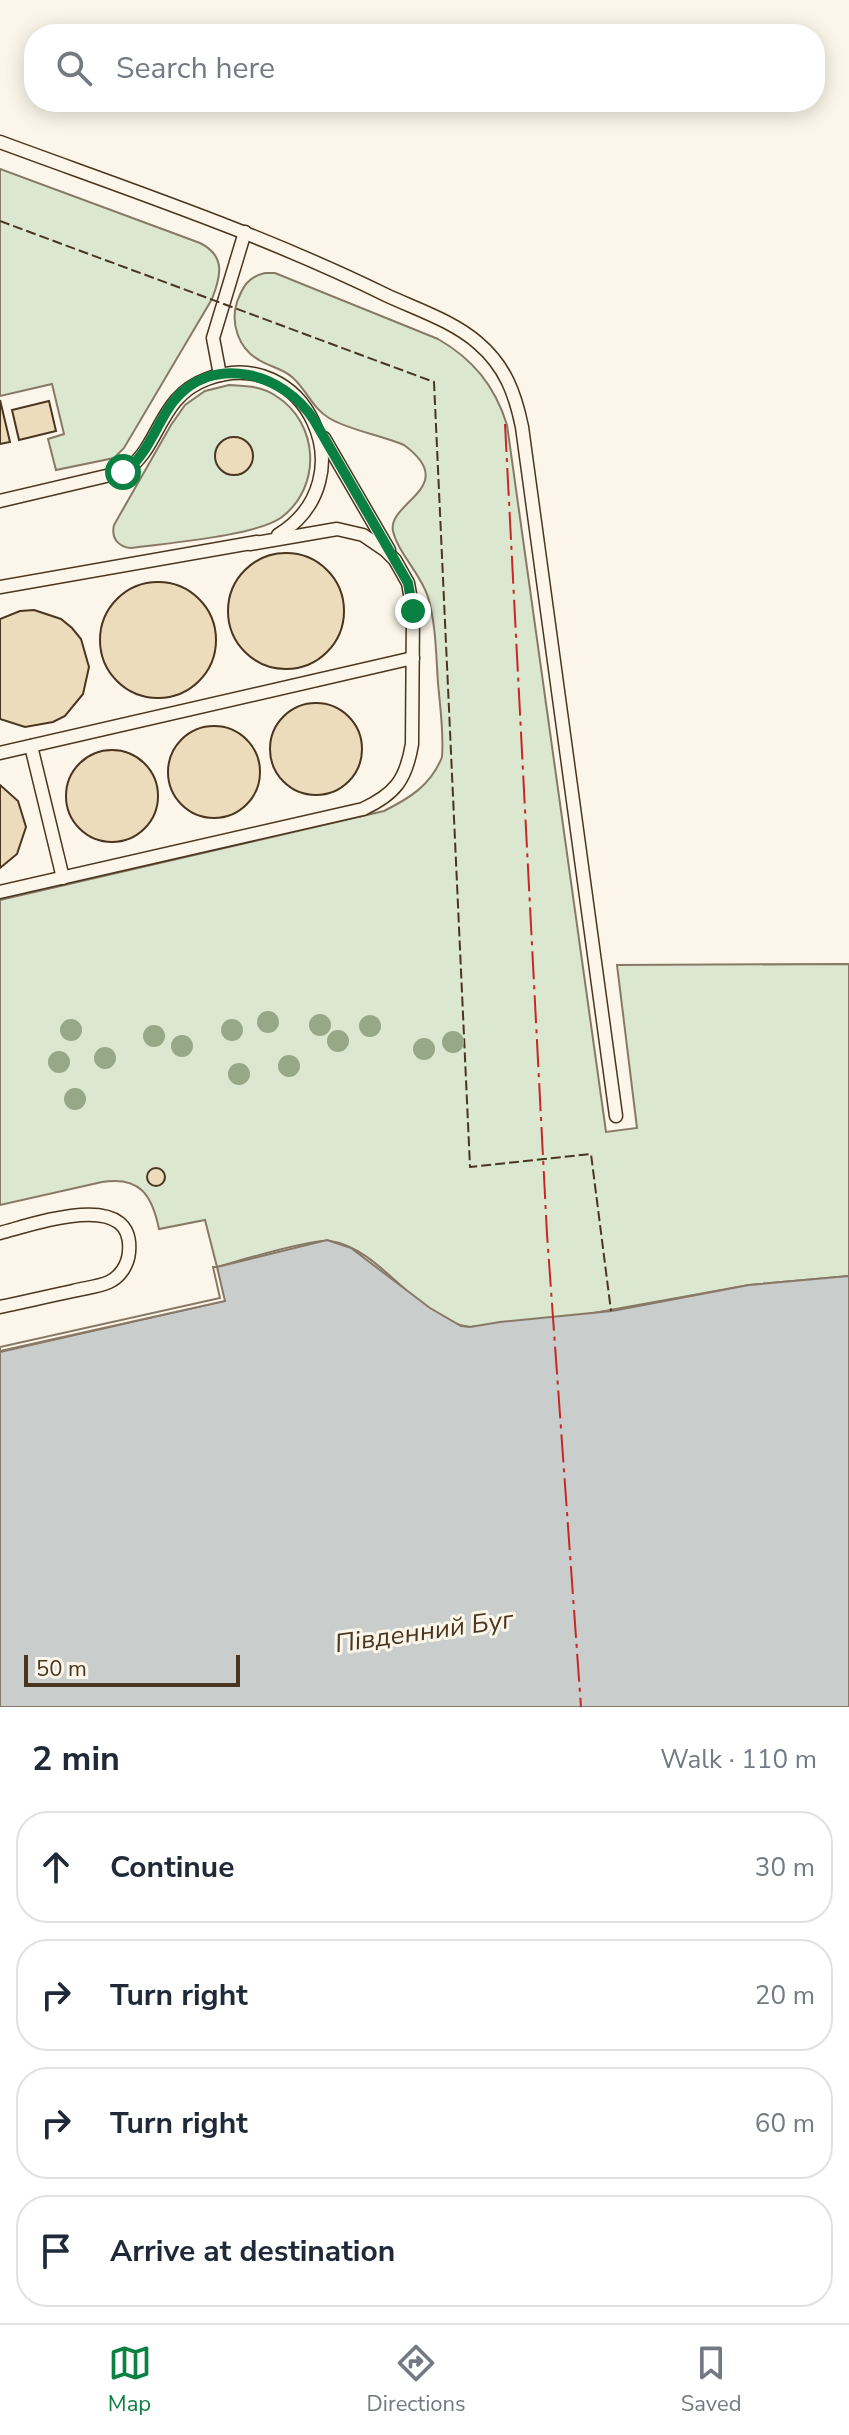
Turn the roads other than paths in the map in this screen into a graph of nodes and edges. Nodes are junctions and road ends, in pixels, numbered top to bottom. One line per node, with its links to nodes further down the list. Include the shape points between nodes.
1 (0, 142): 2 (lane)
2 (245, 232): 3 (lane, via 213,338); 14 (lane, via 459,330 490,355 513,388)
3 (220, 375): 4 (lane, via 251,374 276,383); 5 (lane, via 182,392 123,472)
4 (314, 420): 6 (lane, via 323,460 314,499 288,529); 7 (lane)
5 (0, 501)
6 (250, 544): 7 (lane, via 337,529 363,535); 8 (lane)
7 (395, 560): 9 (lane, via 412,597)
8 (0, 587)
9 (413, 658): 10 (lane); 12 (lane, via 408,766 382,800 363,809)
10 (31, 746): 11 (lane); 12 (lane)
11 (0, 753)
12 (63, 878): 13 (lane)
13 (0, 892)
14 (616, 1116)
15 (0, 1233): 16 (lane, via 82,1214 106,1215 129,1242 126,1265 109,1282)
16 (0, 1307)

